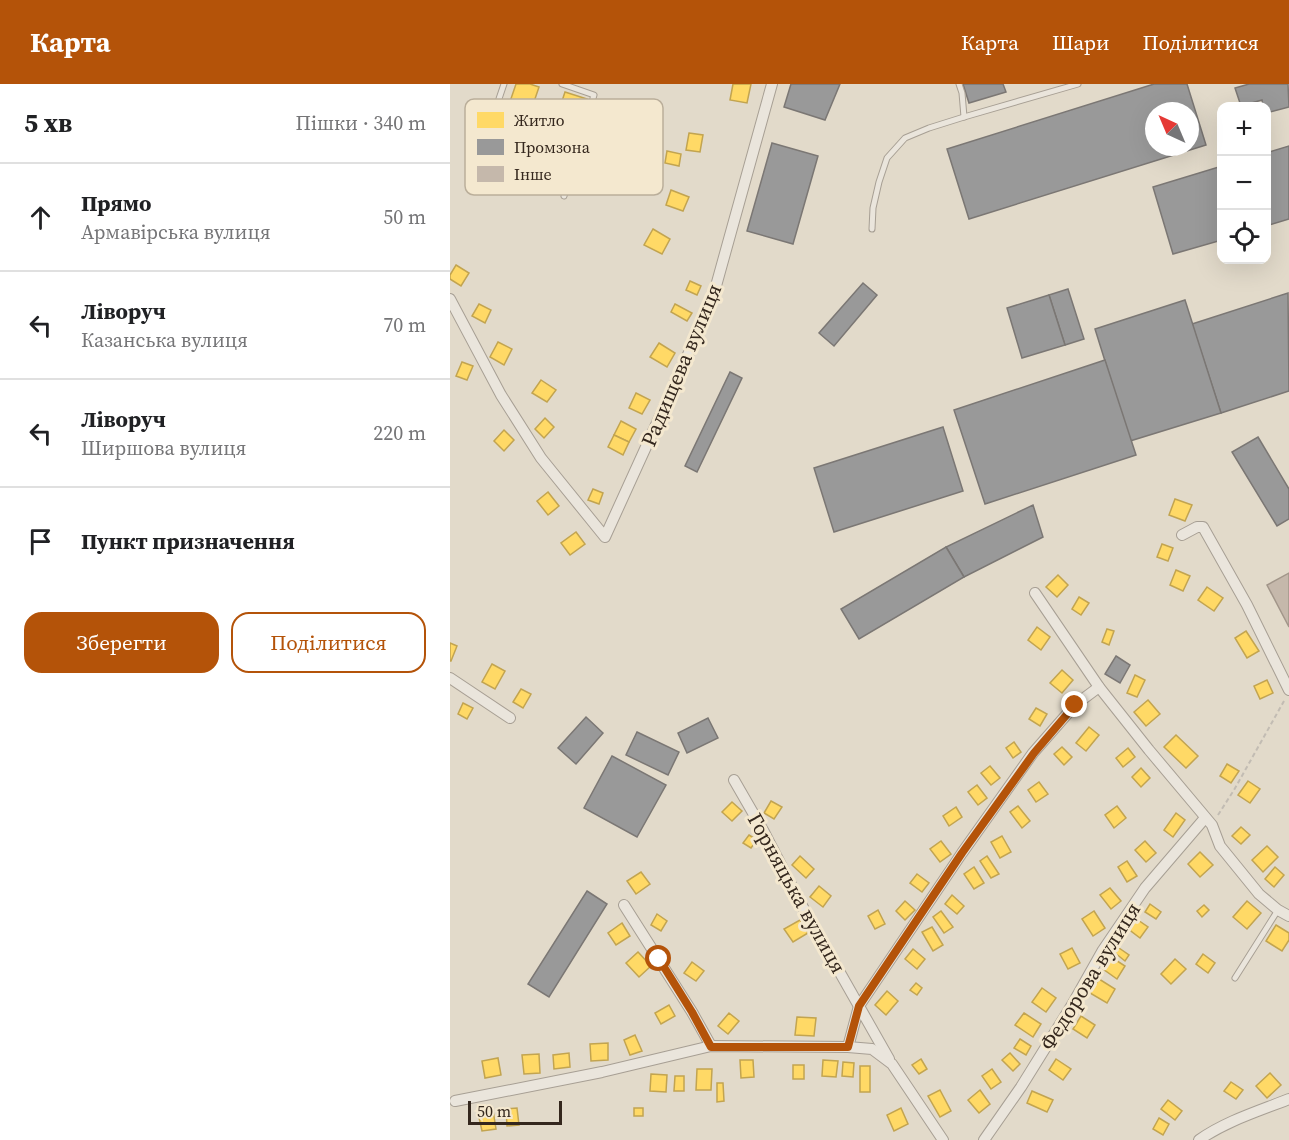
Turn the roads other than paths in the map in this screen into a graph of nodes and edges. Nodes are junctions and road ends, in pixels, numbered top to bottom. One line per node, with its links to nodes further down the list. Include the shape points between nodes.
1 (504, 84): 6 (lane)
2 (562, 84): 7 (lane, via 594,95)
3 (772, 84): 10 (street, Радищева вулиця, via 711,304 605,537 542,458 501,395)
4 (959, 84): 8 (lane)
5 (1078, 84): 8 (lane)
6 (499, 99)
7 (593, 99)
8 (964, 117): 9 (lane, via 905,138 887,158 873,208)
9 (872, 229)
10 (450, 299)
11 (1182, 535): 15 (street, via 1203,527)
12 (1035, 593): 14 (street)
13 (450, 678): 16 (street)
14 (1099, 687): 18 (street); 23 (street, via 1075,705 1034,753)
15 (1289, 690)
16 (510, 718)
17 (734, 780): 23 (street, Горняцька вулиця)
18 (1209, 822): 20 (street, via 1220,846 1258,894); 31 (street, Федорова вулиця, via 1144,888)
19 (624, 905): 24 (street)
20 (1278, 910): 21 (street); 22 (lane)
21 (1289, 916)
22 (1234, 978)
23 (859, 1006): 25 (street); 26 (street, Горняцька вулиця)
24 (711, 1047): 25 (street); 28 (street)
25 (848, 1047): 26 (street, via 872,1049)
26 (892, 1064): 30 (street, Горняцька вулиця)
27 (1289, 1099): 29 (street, via 1237,1120)
28 (455, 1101)
29 (1219, 1135): 32 (street, via 1208,1134)
30 (943, 1140)
31 (984, 1140)
32 (1199, 1140)

